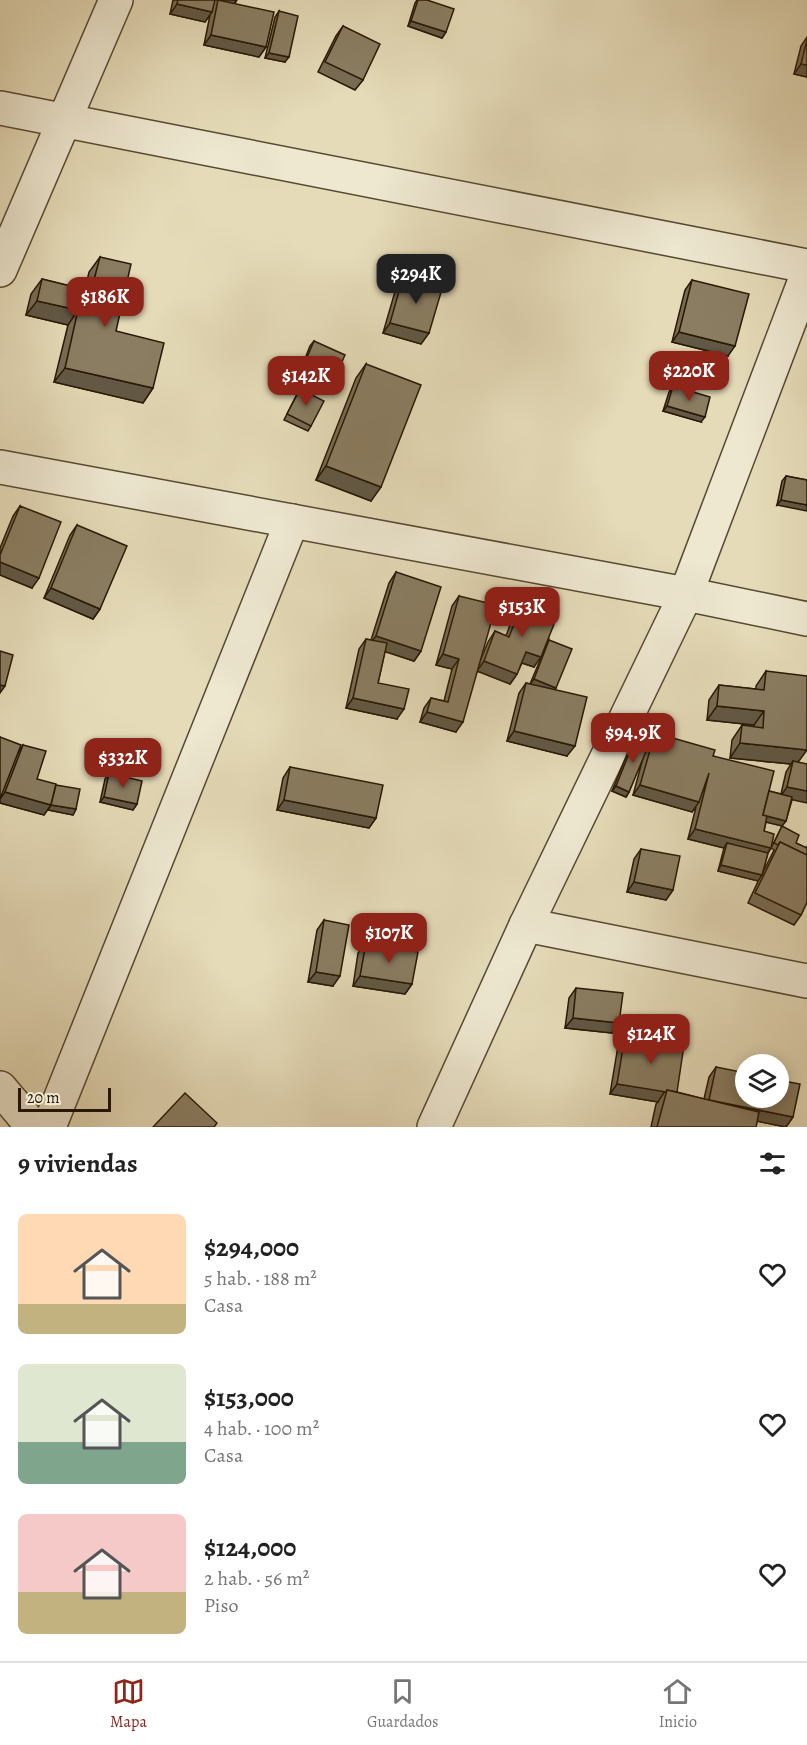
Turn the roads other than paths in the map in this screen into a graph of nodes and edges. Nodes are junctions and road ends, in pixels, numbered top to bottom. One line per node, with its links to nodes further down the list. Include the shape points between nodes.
1 (116, 0): 3 (street)
2 (0, 108): 3 (street)
3 (64, 120): 4 (street); 5 (street)
4 (807, 266)
5 (0, 270)
6 (807, 275): 9 (street)
7 (0, 467): 8 (street)
8 (292, 521): 9 (street); 15 (street)
9 (686, 594): 10 (street); 11 (street)
10 (807, 619)
11 (526, 925): 12 (street); 16 (street)
12 (807, 981)
13 (0, 1088): 14 (street)
14 (33, 1127)
15 (49, 1127)
16 (434, 1127)

